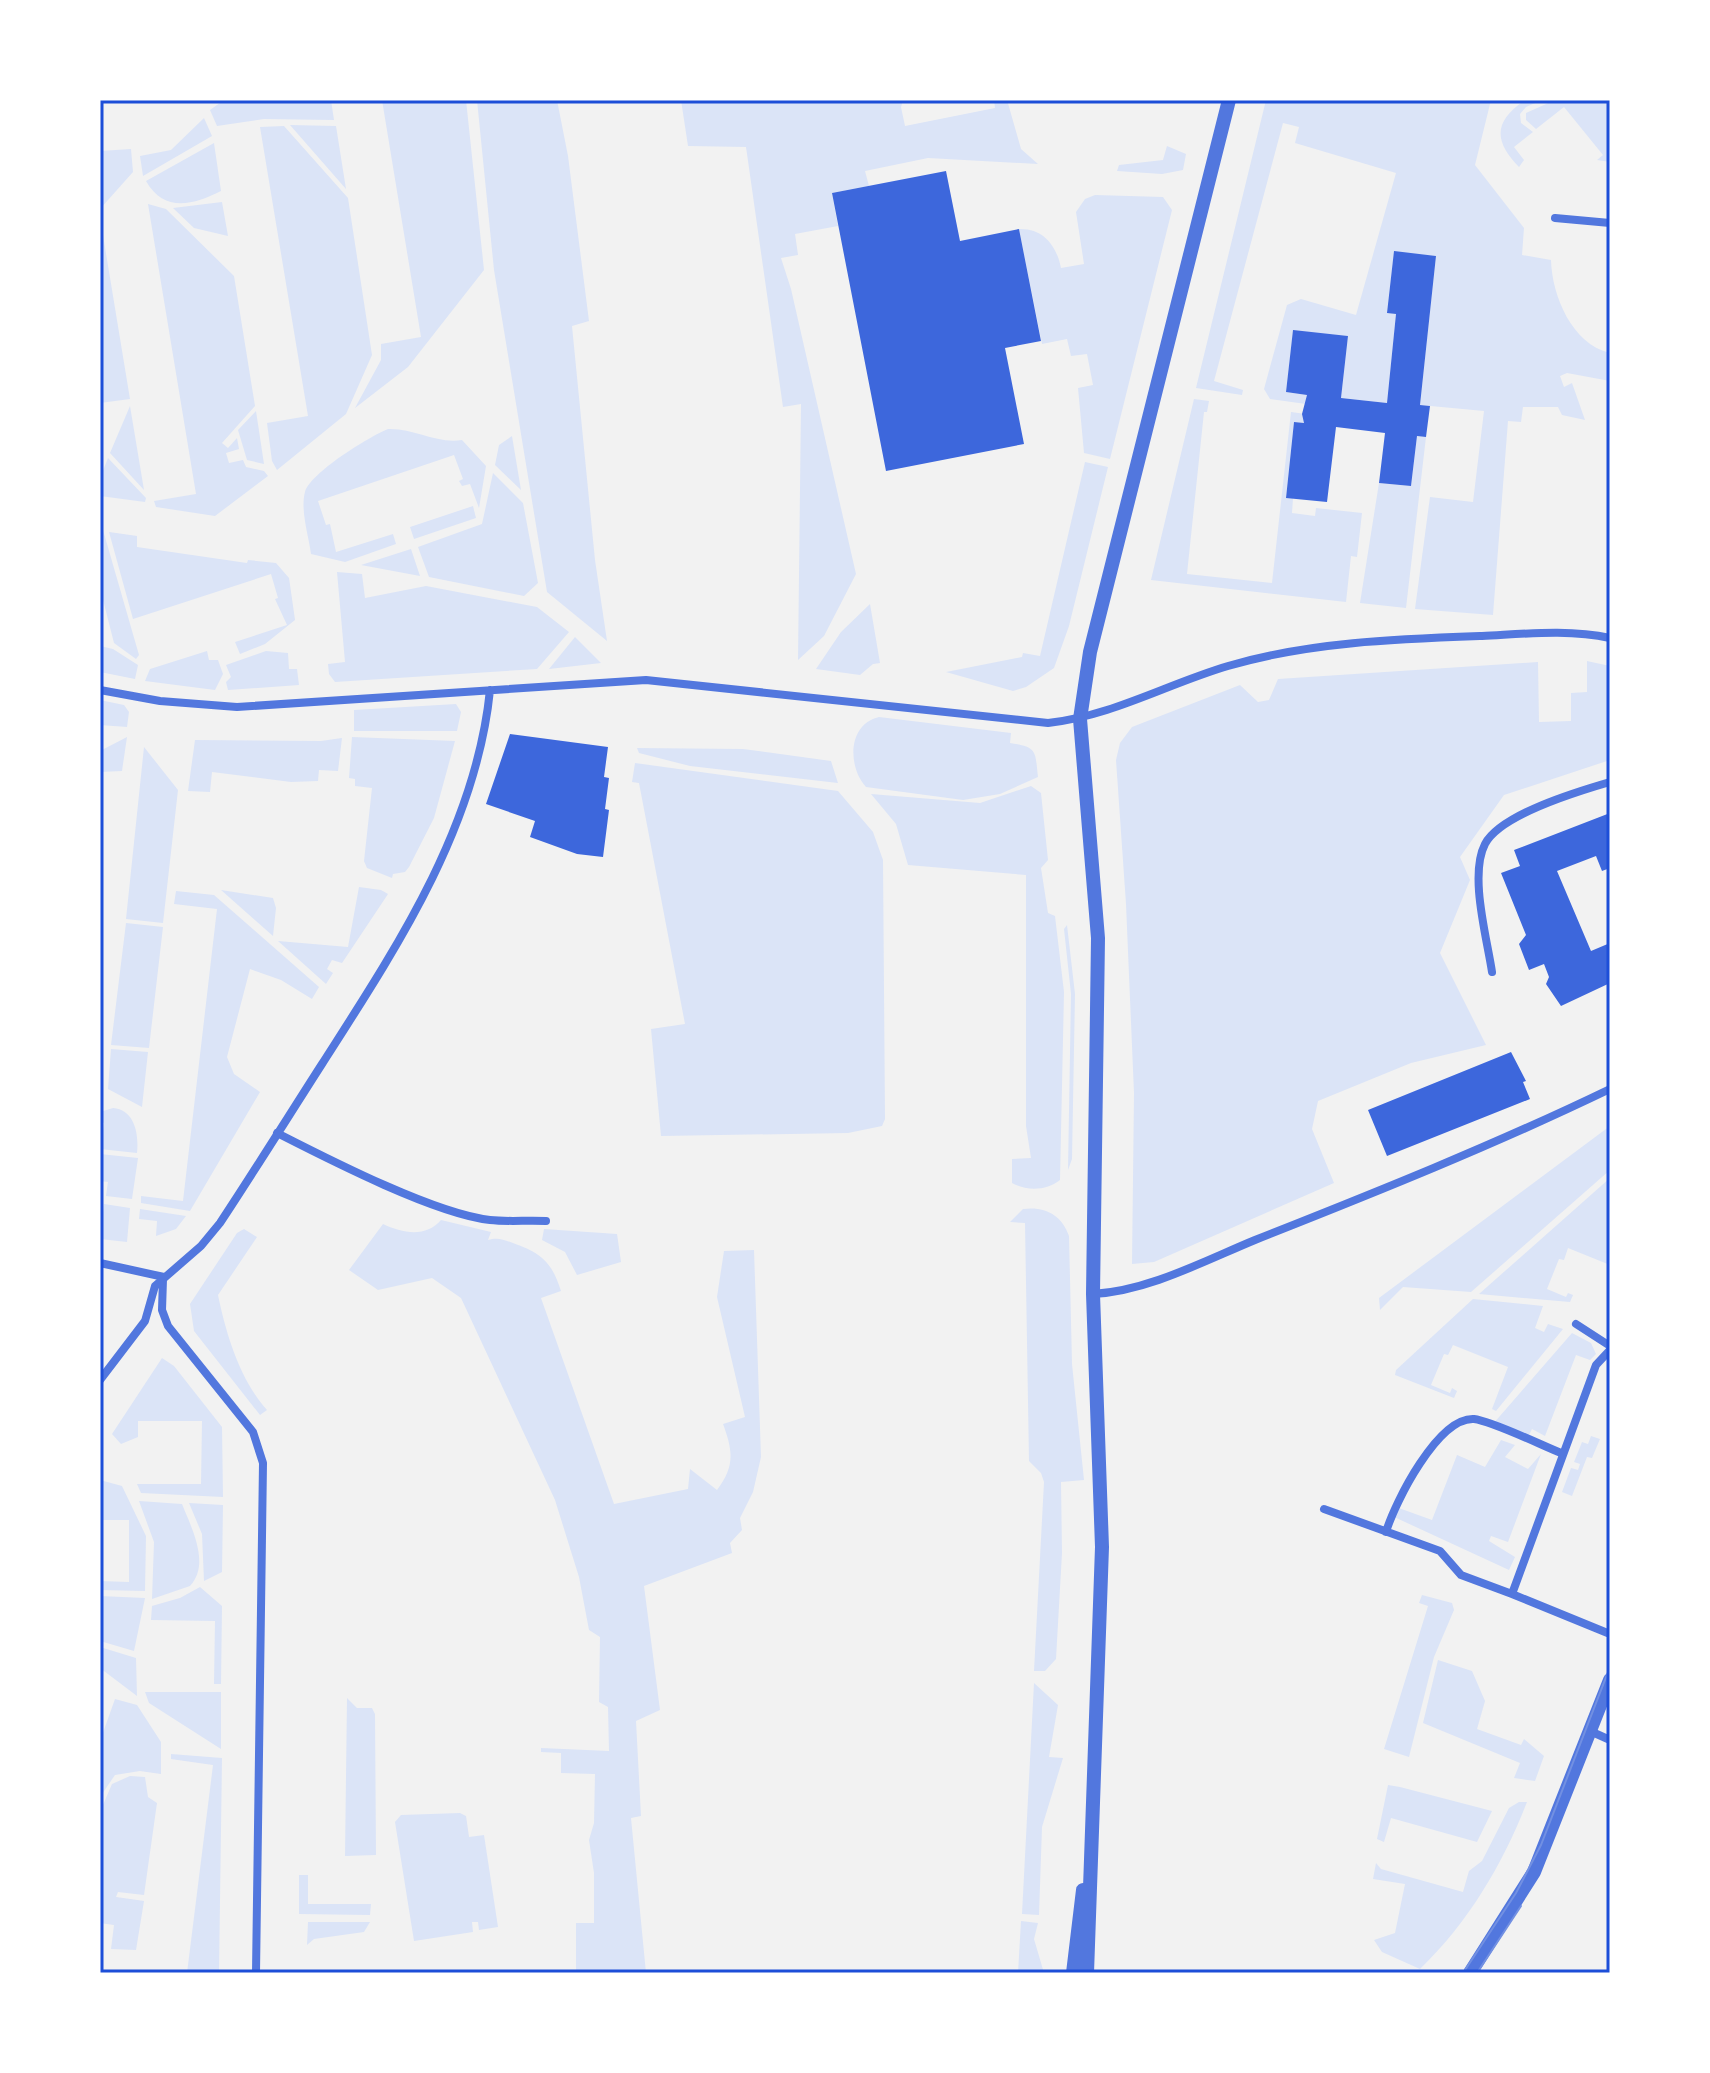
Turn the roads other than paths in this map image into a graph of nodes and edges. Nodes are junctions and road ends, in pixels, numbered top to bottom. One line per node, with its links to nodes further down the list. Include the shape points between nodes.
1 (1229, 100): 7 (street, via 1090,652)
2 (1555, 218): 3 (street)
3 (1610, 223)
4 (1610, 638): 7 (street, via 1510,635 1299,651 1215,670)
5 (100, 690): 6 (street, via 237,707)
6 (490, 690): 7 (street, via 662,680 1048,723); 11 (street, via 466,791 437,869 375,983)
7 (1080, 719): 15 (street, via 1098,938)
8 (1610, 782): 9 (street, via 1560,796 1520,815 1485,843 1478,879)
9 (1492, 972)
10 (1610, 1089): 15 (street, via 1181,1270 1120,1291)
11 (277, 1133): 12 (street, via 466,1214 492,1221); 14 (street, via 215,1230)
12 (546, 1221)
13 (100, 1263): 14 (street)
14 (164, 1277): 18 (street, via 153,1290 145,1321); 28 (street, via 166,1321 253,1432 263,1463)
15 (1093, 1294): 27 (street, via 1102,1547)
16 (1576, 1324): 17 (street)
17 (1610, 1348): 19 (street, via 1596,1365)
18 (100, 1380)
19 (1561, 1453): 21 (street, via 1473,1419 1449,1426 1393,1508); 22 (street)
20 (1324, 1509): 21 (street)
21 (1386, 1532): 22 (street, via 1440,1551 1461,1575)
22 (1512, 1594): 23 (street)
23 (1610, 1634)
24 (1610, 1680): 25 (street)
25 (1590, 1731): 26 (street); 31 (street, via 1534,1872)
26 (1610, 1740)
27 (1089, 1838): 29 (street); 30 (street)
28 (256, 1973)
29 (1073, 1973)
30 (1087, 1973)
31 (1470, 1973)

